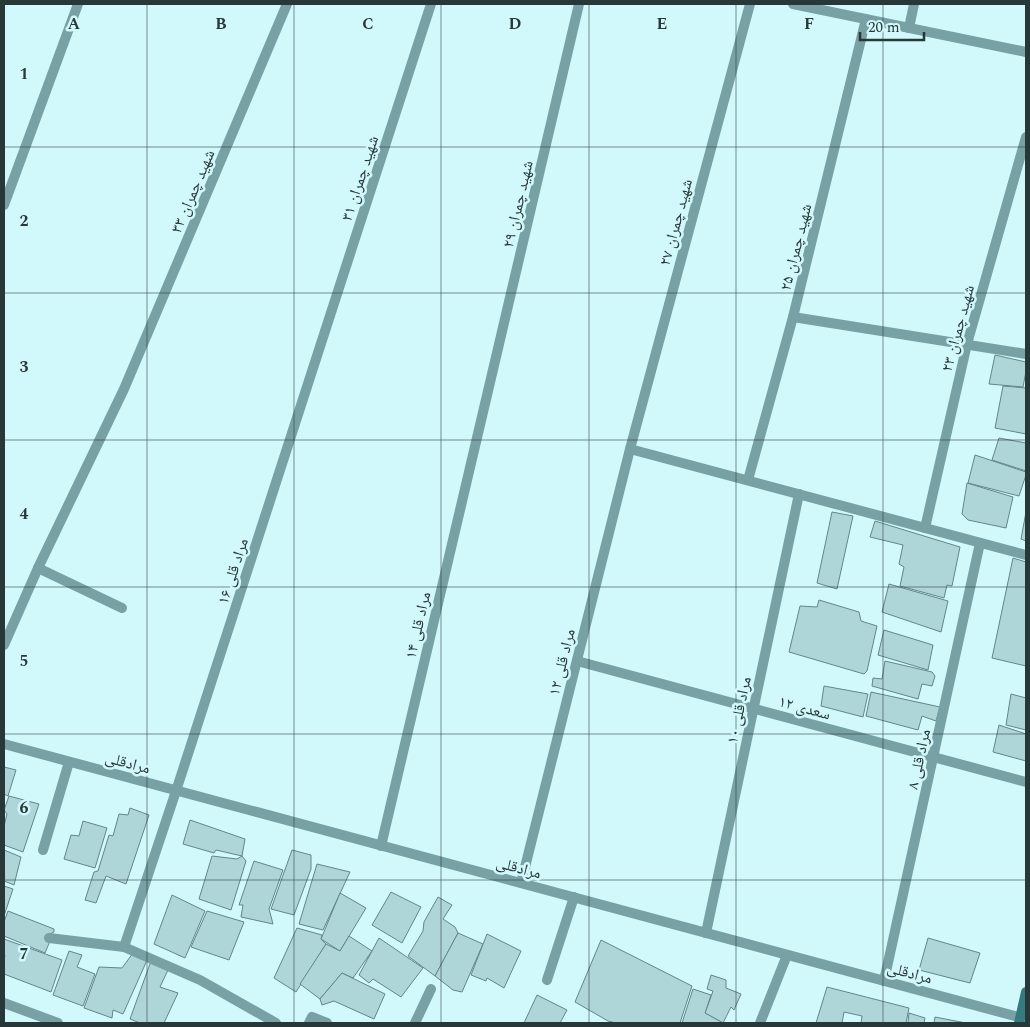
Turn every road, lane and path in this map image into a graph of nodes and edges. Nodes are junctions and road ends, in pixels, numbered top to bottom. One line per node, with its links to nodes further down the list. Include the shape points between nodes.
1 (78, 4): 12 (street)
2 (287, 4): 24 (street, شهید چمران ۳۳, via 124,389)
3 (431, 4): 16 (street, شهید چمران ۳۱)
4 (579, 4): 17 (street, شهید چمران ۲۹)
5 (750, 4): 18 (street, شهید چمران ۲۷)
6 (793, 4): 8 (street)
7 (914, 4): 9 (street)
8 (866, 19): 9 (street); 13 (street, شهید چمران ۲۵)
9 (909, 28): 10 (street)
10 (1026, 52)
11 (1026, 137): 14 (street, شهید چمران ۲۳)
12 (4, 205)
13 (794, 316): 14 (street); 19 (street, شهید چمران ۲۵)
14 (967, 344): 15 (street); 21 (street, شهید چمران ۲۳)
15 (1026, 354)
16 (315, 360): 33 (street, مراد قلی ۱۶)
17 (483, 412): 34 (street, مراد قلی ۱۴)
18 (630, 449): 19 (street); 27 (street, مراد قلی ۱۲)
19 (748, 480): 20 (street)
20 (799, 494): 21 (street); 28 (street, مراد قلی ۱۰)
21 (925, 528): 22 (street)
22 (980, 542): 23 (street); 30 (street, مراد قلی ۸)
23 (1026, 555)
24 (38, 568): 25 (street); 26 (street, شهید چمران ۳۳)
25 (122, 608)
26 (4, 645)
27 (577, 661): 28 (street, سعدی ۱۲); 36 (street, مراد قلی ۱۲)
28 (754, 708): 30 (street, سعدی ۱۲); 38 (street, مراد قلی ۱۰)
29 (4, 744): 31 (street, مرادقلی)
30 (933, 757): 32 (street, سعدی ۱۲); 43 (street, مراد قلی ۸)
31 (69, 762): 33 (street, مرادقلی); 35 (street)
32 (1026, 782)
33 (176, 790): 34 (street, مرادقلی); 40 (street, مراد قلی ۱۶)
34 (381, 846): 36 (street, مرادقلی)
35 (43, 850)
36 (521, 883): 37 (street, مرادقلی)
37 (574, 897): 38 (street, مرادقلی); 42 (street)
38 (706, 933): 41 (street, مرادقلی)
39 (49, 938): 40 (street)
40 (124, 947): 49 (street, via 200,980)
41 (787, 955): 43 (street, مرادقلی); 53 (street)
42 (547, 980)
43 (884, 981): 47 (street, مرادقلی)
44 (430, 989): 52 (street)
45 (1026, 992): 47 (main road)
46 (4, 1003): 48 (street)
47 (1022, 1020)
48 (58, 1023)
49 (276, 1023)
50 (309, 1023): 51 (street, via 312,1017)
51 (327, 1023)
52 (415, 1023)
53 (760, 1023)

